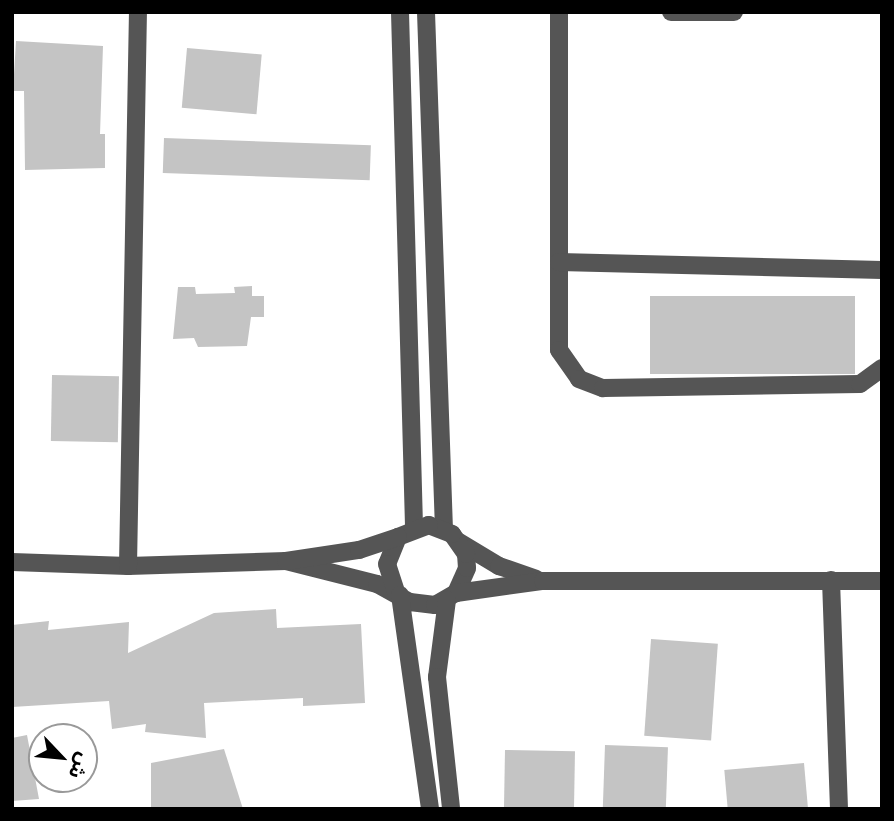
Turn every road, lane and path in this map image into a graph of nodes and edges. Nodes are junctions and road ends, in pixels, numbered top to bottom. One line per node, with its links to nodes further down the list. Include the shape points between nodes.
1 (138, 12): 16 (street)
2 (400, 12): 10 (street)
3 (426, 12): 11 (street)
4 (559, 12): 7 (street)
5 (671, 12): 6 (street)
6 (734, 12)
7 (559, 262): 8 (street); 9 (street, via 559,350 568,367 589,384 860,384)
8 (882, 270)
9 (882, 369)
10 (414, 527): 11 (street); 12 (street)
11 (443, 528): 13 (street)
12 (398, 537): 14 (street, via 359,550); 20 (street, via 387,564)
13 (459, 542): 18 (street, via 499,566); 21 (street, via 467,568)
14 (286, 561): 16 (street); 20 (street)
15 (12, 562): 16 (street)
16 (128, 566)
17 (831, 580): 18 (street); 19 (street); 24 (street)
18 (543, 581): 21 (street)
19 (882, 581)
20 (398, 593): 21 (street, via 422,605); 22 (street)
21 (451, 596): 23 (street, via 437,677)
22 (430, 809)
23 (451, 809)
24 (839, 809)

